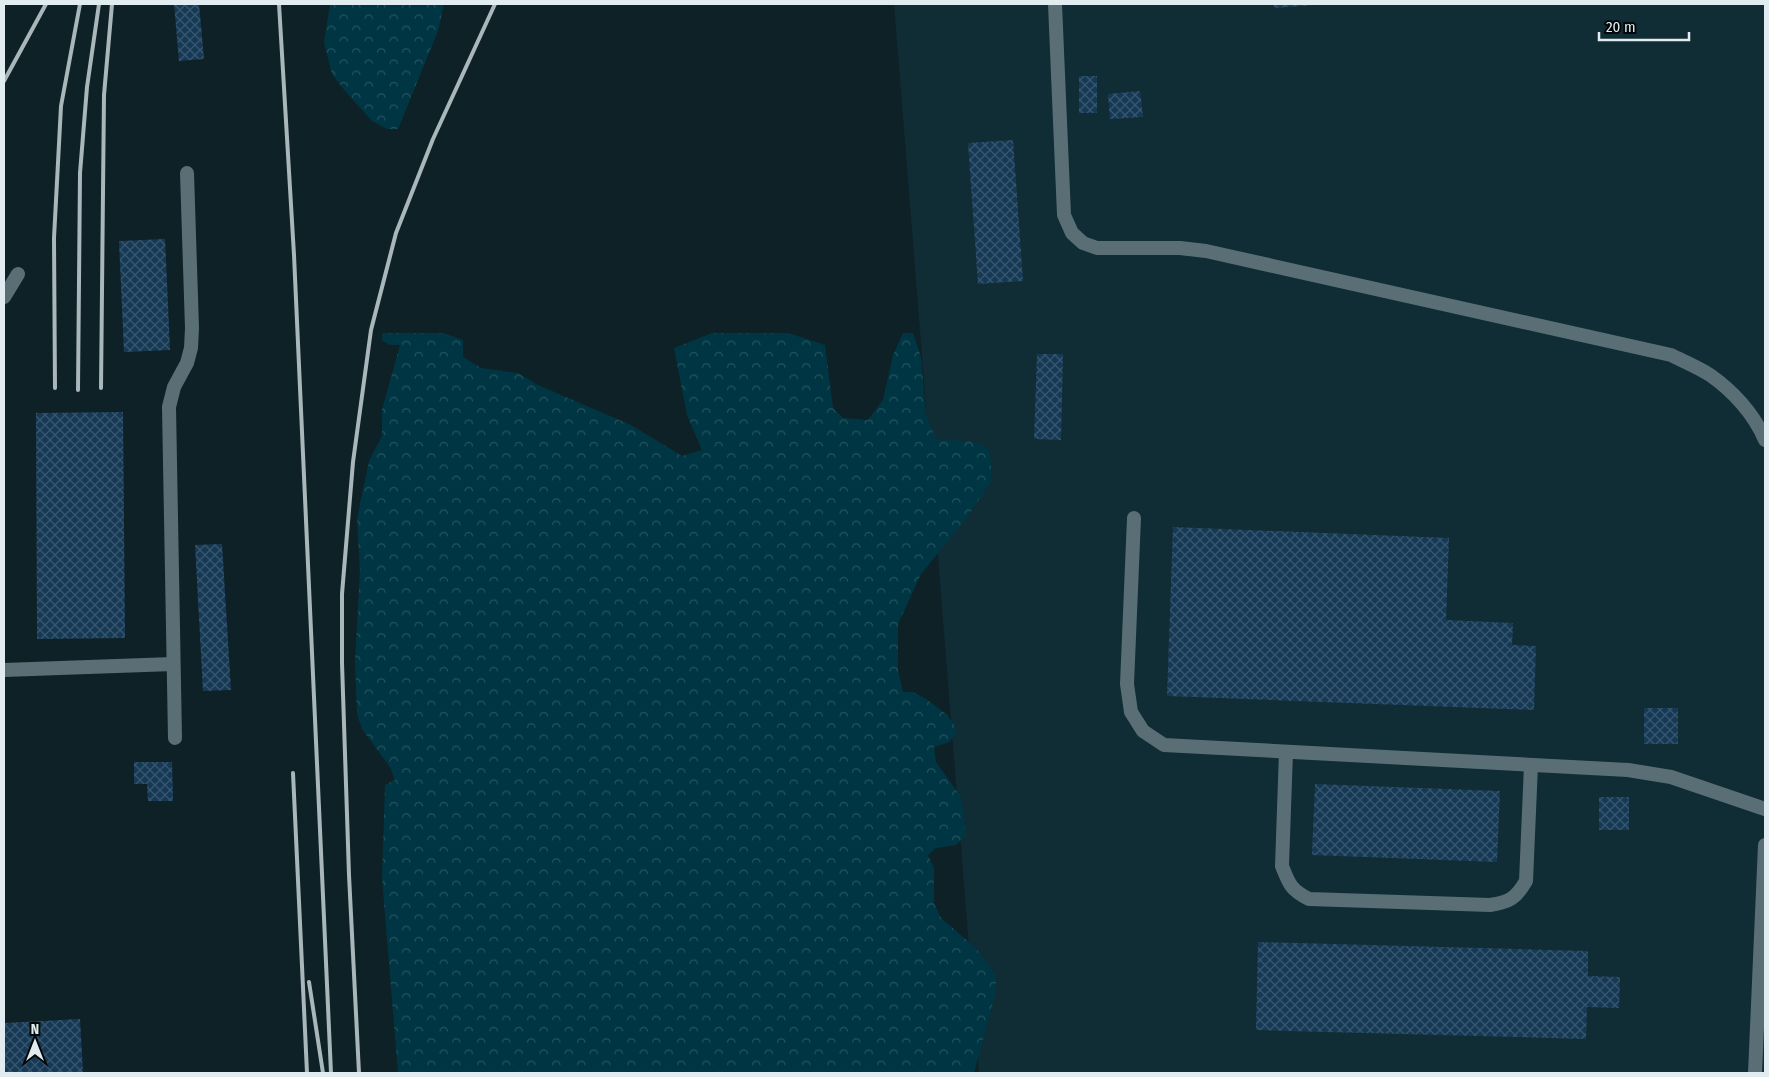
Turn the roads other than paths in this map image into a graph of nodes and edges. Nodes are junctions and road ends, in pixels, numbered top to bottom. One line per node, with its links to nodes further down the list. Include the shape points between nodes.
1 (1055, 4): 5 (lane, via 1064,215 1072,233 1082,243 1097,248 1206,251 1671,355 1709,374 1734,394 1760,428)
2 (187, 173): 7 (lane, via 191,348 169,407)
3 (18, 274): 4 (lane)
4 (4, 297)
5 (1765, 440)
6 (1134, 518): 10 (lane, via 1127,684 1131,712 1143,731 1164,744)
7 (173, 664): 8 (lane); 9 (lane)
8 (4, 670)
9 (175, 738)
10 (1286, 752): 11 (lane); 11 (lane, via 1282,866 1296,892 1309,898 1490,905 1511,899 1526,881)
11 (1530, 765): 12 (lane, via 1628,770 1671,777)
12 (1765, 810)
13 (1765, 845): 14 (lane)
14 (1755, 1073)

